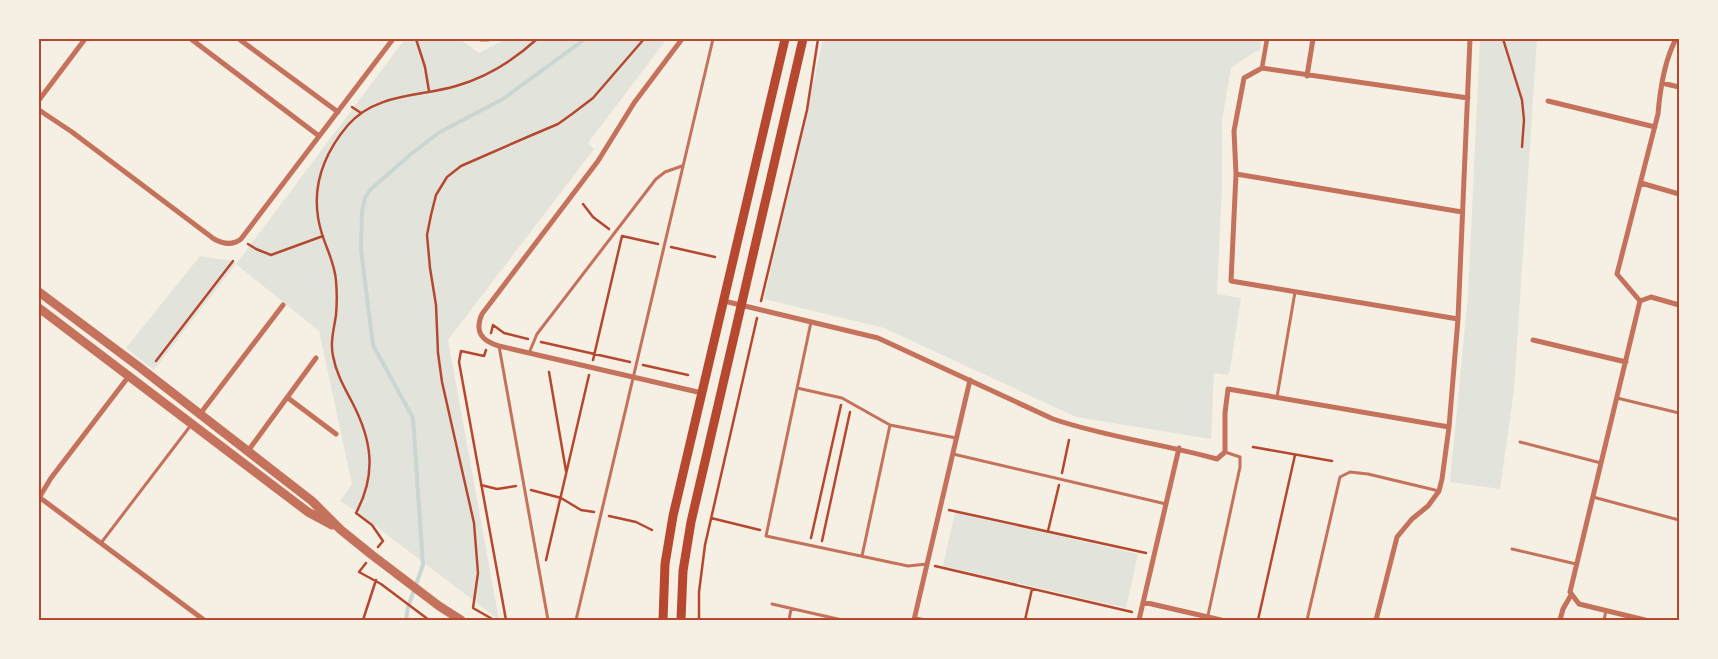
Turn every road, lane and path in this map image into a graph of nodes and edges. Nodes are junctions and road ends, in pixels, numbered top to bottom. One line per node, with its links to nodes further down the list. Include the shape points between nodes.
1 (85, 39): 25 (street)
2 (191, 39): 30 (street)
3 (239, 39): 28 (street)
4 (393, 39): 28 (street)
5 (416, 39): 23 (path)
6 (481, 39): 7 (street)
7 (488, 39)
8 (537, 39): 23 (path, via 500,68 473,81)
9 (682, 39): 56 (street, via 634,103 598,162 482,314 478,328)
10 (713, 39): 32 (lane)
11 (785, 39): 45 (main road)
12 (803, 39): 49 (main road)
13 (818, 39): 51 (path, via 807,110)
14 (1267, 39): 19 (street)
15 (1314, 39): 20 (street)
16 (1470, 39): 24 (street)
17 (1503, 39): 31 (path, via 1522,100)
18 (1676, 39): 21 (street)
19 (1262, 68): 20 (street); 33 (street, via 1244,78 1234,131)
20 (1307, 76): 24 (street)
21 (1662, 83): 22 (street); 29 (street)
22 (1679, 87)
23 (429, 91): 39 (path, via 375,106 356,118 335,141 324,161 318,191 317,207)
24 (1468, 98): 37 (street)
25 (39, 100)
26 (1548, 101): 29 (street)
27 (39, 110): 40 (street, via 214,239 226,244 234,244)
28 (338, 112): 30 (street)
29 (1655, 128): 34 (street)
30 (319, 136): 40 (street)
31 (1522, 147)
32 (683, 165): 38 (lane, via 656,179); 62 (lane)
33 (1236, 174): 37 (street); 44 (street, via 1231,281)
34 (1641, 183): 35 (street); 46 (street, via 1618,274)
35 (1679, 194)
36 (584, 204): 38 (path, via 593,217)
37 (1462, 212): 52 (street)
38 (614, 234): 41 (path); 54 (lane)
39 (323, 236): 40 (path, via 271,255 256,250); 113 (path, via 336,277 333,356 358,415 369,452 368,485 356,513 372,525 383,541)
40 (241, 239)
41 (621, 240)
42 (232, 261): 60 (path)
43 (39, 292): 63 (street)
44 (1295, 292): 52 (street); 73 (lane)
45 (724, 301): 49 (street); 70 (main road)
46 (1640, 301): 48 (street, via 1651,297); 61 (street)
47 (283, 305): 77 (street)
48 (1679, 305)
49 (741, 306): 51 (street); 140 (main road, via 686,548)
50 (39, 308): 66 (street)
51 (759, 310): 53 (street); 103 (path)
52 (1458, 319): 80 (street)
53 (811, 322): 68 (street, via 878,338); 69 (lane)
54 (534, 340): 56 (path, via 504,334 493,325); 58 (lane); 62 (path)
55 (1533, 340): 61 (street)
56 (488, 342): 57 (street); 95 (path, via 484,356 461,351 459,362)
57 (499, 346): 58 (street); 96 (lane)
58 (529, 353): 67 (street)
59 (316, 358): 71 (street)
60 (156, 361)
61 (1626, 362): 74 (street)
62 (637, 364): 65 (path); 67 (lane)
63 (138, 366): 66 (street); 77 (street)
64 (549, 372): 93 (path)
65 (688, 375)
66 (129, 376): 78 (street); 99 (street)
67 (633, 378): 70 (street); 102 (lane)
68 (970, 380): 82 (street); 86 (street, via 1053,419)
69 (797, 388): 72 (lane); 107 (lane)
70 (702, 393): 139 (main road, via 667,546)
71 (288, 398): 81 (street); 87 (street)
72 (842, 398): 75 (lane); 110 (path)
73 (1277, 398): 80 (street); 88 (street, via 1228,389)
74 (1617, 398): 76 (lane); 92 (street)
75 (852, 404): 79 (lane); 111 (path)
76 (1679, 413)
77 (200, 415): 78 (street); 87 (street)
78 (192, 424): 105 (street, via 308,512); 109 (lane)
79 (890, 425): 82 (lane); 115 (lane)
80 (1449, 427): 97 (street)
81 (336, 434)
82 (956, 438): 89 (street)
83 (1069, 440): 94 (path)
84 (1520, 442): 92 (lane)
85 (1253, 447): 90 (path)
86 (1178, 448): 88 (street, via 1217,459); 100 (street)
87 (248, 450): 105 (street, via 312,501)
88 (1224, 452): 129 (lane, via 1240,458 1240,467)
89 (952, 454): 94 (lane); 101 (street)
90 (1295, 454): 91 (path); 147 (path)
91 (1332, 461)
92 (1601, 464): 98 (street)
93 (566, 474)
94 (1060, 479): 100 (lane); 108 (path)
95 (481, 485): 96 (path, via 497,489); 136 (path)
96 (524, 488): 102 (path, via 561,498 581,510); 137 (lane)
97 (1439, 491): 148 (lane, via 1368,474 1350,472 1340,477); 149 (street, via 1397,536)
98 (1593, 497): 104 (lane); 117 (street)
99 (39, 498): 109 (street)
100 (1166, 504): 114 (street)
101 (940, 508): 108 (path); 116 (street)
102 (601, 514): 106 (path, via 636,522); 138 (lane)
103 (711, 518): 107 (path); 141 (path, via 701,570)
104 (1679, 520)
105 (341, 530): 113 (street)
106 (652, 530)
107 (767, 531): 110 (lane, via 766,536)
108 (1048, 532): 114 (path)
109 (101, 543): 130 (street)
110 (809, 545): 111 (lane)
111 (820, 547): 115 (lane)
112 (1512, 549): 117 (lane)
113 (372, 555): 118 (path, via 359,572); 123 (street)
114 (1154, 555): 121 (street)
115 (862, 556): 116 (lane, via 908,566)
116 (927, 564): 119 (path); 128 (street)
117 (1577, 564): 120 (street)
118 (376, 580): 131 (path); 132 (path)
119 (1032, 589): 127 (path); 145 (path)
120 (1572, 595): 126 (street, via 1579,604); 150 (street)
121 (1143, 602): 127 (street); 129 (street)
122 (772, 604): 125 (lane)
123 (439, 606): 133 (street); 134 (street)
124 (472, 608): 135 (path)
125 (791, 608): 142 (lane); 143 (lane)
126 (1606, 611): 151 (lane); 152 (street)
127 (1140, 617)
128 (914, 619): 144 (lane)
129 (1207, 619): 146 (street)
130 (204, 620)
131 (363, 620)
132 (428, 620)
133 (454, 620)
134 (461, 620)
135 (494, 620)
136 (506, 620)
137 (548, 620)
138 (576, 620)
139 (663, 620)
140 (681, 620)
141 (699, 620)
142 (789, 620)
143 (842, 620)
144 (926, 620)
145 (1025, 620)
146 (1221, 620)
147 (1258, 620)
148 (1307, 620)
149 (1376, 620)
150 (1560, 620)
151 (1604, 620)
152 (1645, 620)

